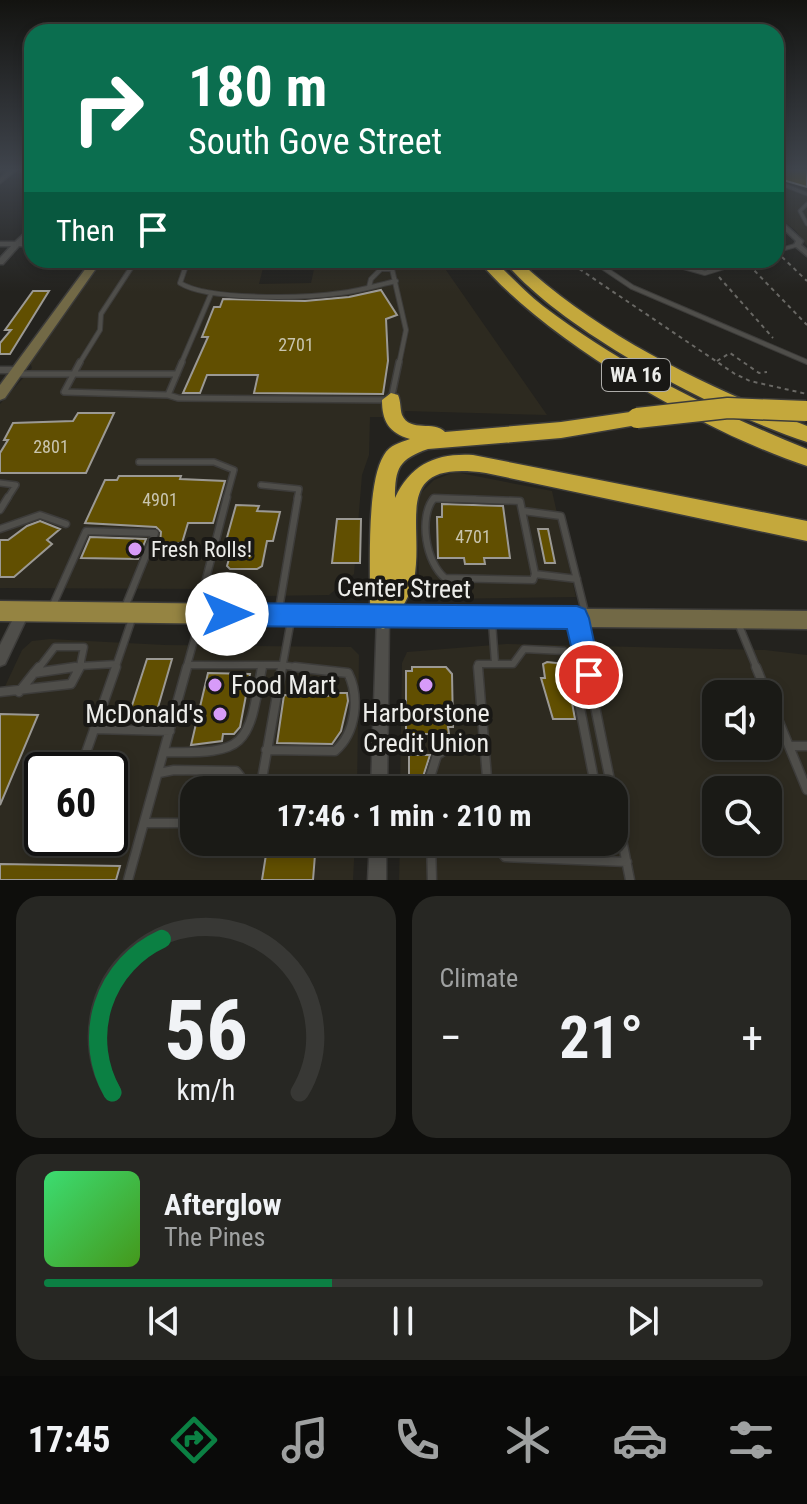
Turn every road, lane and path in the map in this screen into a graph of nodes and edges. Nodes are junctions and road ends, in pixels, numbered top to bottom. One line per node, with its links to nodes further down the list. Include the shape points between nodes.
1 (784, 225): 6 (street, via 797,236)
2 (24, 236): 4 (street)
3 (0, 244): 4 (street)
4 (16, 244): 5 (street); 10 (street)
5 (24, 244)
6 (797, 245): 7 (lane); 8 (street)
7 (784, 249)
8 (807, 254)
9 (784, 259): 23 (path)
10 (0, 262)
11 (91, 268): 31 (main road)
12 (130, 268): 33 (lane, via 101,314 101,328)
13 (184, 268): 25 (lane, via 181,286)
14 (494, 268): 41 (highway, WA 16, via 538,309 635,374)
15 (520, 268): 39 (highway, WA 16, via 556,301 653,363)
16 (578, 268): 28 (path)
17 (604, 268): 29 (lane, via 632,287)
18 (687, 268): 19 (lane, via 705,273)
19 (721, 268)
20 (754, 268): 26 (path)
21 (717, 274): 27 (path)
22 (396, 281): 24 (lane); 24 (lane, via 392,269 384,268); 37 (lane, via 406,330)
23 (807, 281)
24 (369, 287): 25 (lane, via 337,294)
25 (211, 294): 34 (lane)
26 (807, 325)
27 (772, 337)
28 (716, 361): 32 (path, via 730,353 759,373); 38 (path)
29 (807, 362)
30 (0, 370): 31 (street)
31 (17, 372): 33 (lane); 35 (main road)
32 (767, 372)
33 (74, 373): 34 (lane); 36 (lane, via 65,393)
34 (177, 374): 36 (lane)
35 (0, 395)
36 (168, 395): 37 (lane)
37 (391, 400): 40 (highway, via 392,418 408,431)
38 (807, 405): 40 (highway, bridge, via 728,408)
39 (807, 434)
40 (472, 437): 58 (highway, via 401,450 386,469)
41 (807, 458)
42 (139, 462): 56 (lane, via 214,462 234,470)
43 (0, 483): 45 (lane, via 16,485)
44 (261, 485): 57 (lane, via 299,489)
45 (0, 510)
46 (523, 511): 50 (lane); 50 (lane, via 516,499 434,498 428,505 429,557 445,578 533,580); 51 (lane, via 561,516)
47 (66, 524): 48 (lane, via 39,513)
48 (0, 529)
49 (807, 531): 58 (highway, via 486,465 437,465 408,489 402,581)
50 (535, 574): 51 (lane)
51 (577, 579): 60 (lane)
52 (0, 611): 53 (main road, Center Street)
53 (24, 611): 54 (main road, Center Street); 63 (street)
54 (50, 611): 55 (main road, Center Street); 55 (lane, via 86,531 155,533 136,576)
55 (128, 614): 56 (main road, Center Street); 65 (lane)
56 (199, 614): 57 (main road, Center Street); 66 (lane)
57 (285, 614): 58 (main road, Center Street); 68 (lane)
58 (383, 616): 59 (main road, Center Street); 86 (street)
59 (492, 617): 60 (main road, Center Street); 64 (lane)
60 (582, 618): 61 (main road, Center Street); 90 (lane)
61 (736, 618): 62 (main road, Center Street); 71 (lane)
62 (807, 620)
63 (0, 659)
64 (495, 663): 77 (lane, via 478,664); 89 (lane, via 513,664 524,649 564,651 570,658)
65 (117, 664): 69 (lane); 74 (lane)
66 (188, 665): 67 (lane); 76 (lane)
67 (262, 665): 68 (lane); 82 (lane, via 251,727 237,745 215,753)
68 (280, 665): 80 (lane); 80 (lane, via 348,673 354,684 351,729 345,746 335,751)
69 (80, 666): 70 (lane); 70 (lane, via 84,647 55,647); 73 (lane, via 71,684)
70 (34, 673): 73 (lane)
71 (762, 680)
72 (0, 692): 73 (lane)
73 (19, 692)
74 (94, 729): 76 (lane); 81 (lane)
75 (782, 729): 78 (lane)
76 (170, 731): 82 (lane)
77 (483, 741): 87 (lane, via 458,742 437,755); 88 (lane)
78 (789, 746): 79 (lane); 91 (lane)
79 (807, 746)
80 (266, 750): 85 (lane)
81 (86, 752)
82 (165, 752): 83 (lane)
83 (159, 773): 84 (lane, via 236,771); 92 (lane)
84 (240, 776)
85 (262, 776)
86 (379, 776)
87 (430, 776)
88 (487, 776)
89 (593, 776)
90 (610, 776)
91 (807, 790)
92 (146, 823): 93 (lane); 99 (lane)
93 (180, 823)
94 (378, 856): 100 (street)
95 (432, 856): 101 (lane)
96 (504, 856): 98 (lane)
97 (626, 856): 98 (lane)
98 (627, 862): 102 (lane)
99 (128, 880)
100 (377, 880)
101 (432, 880)
102 (630, 880)

